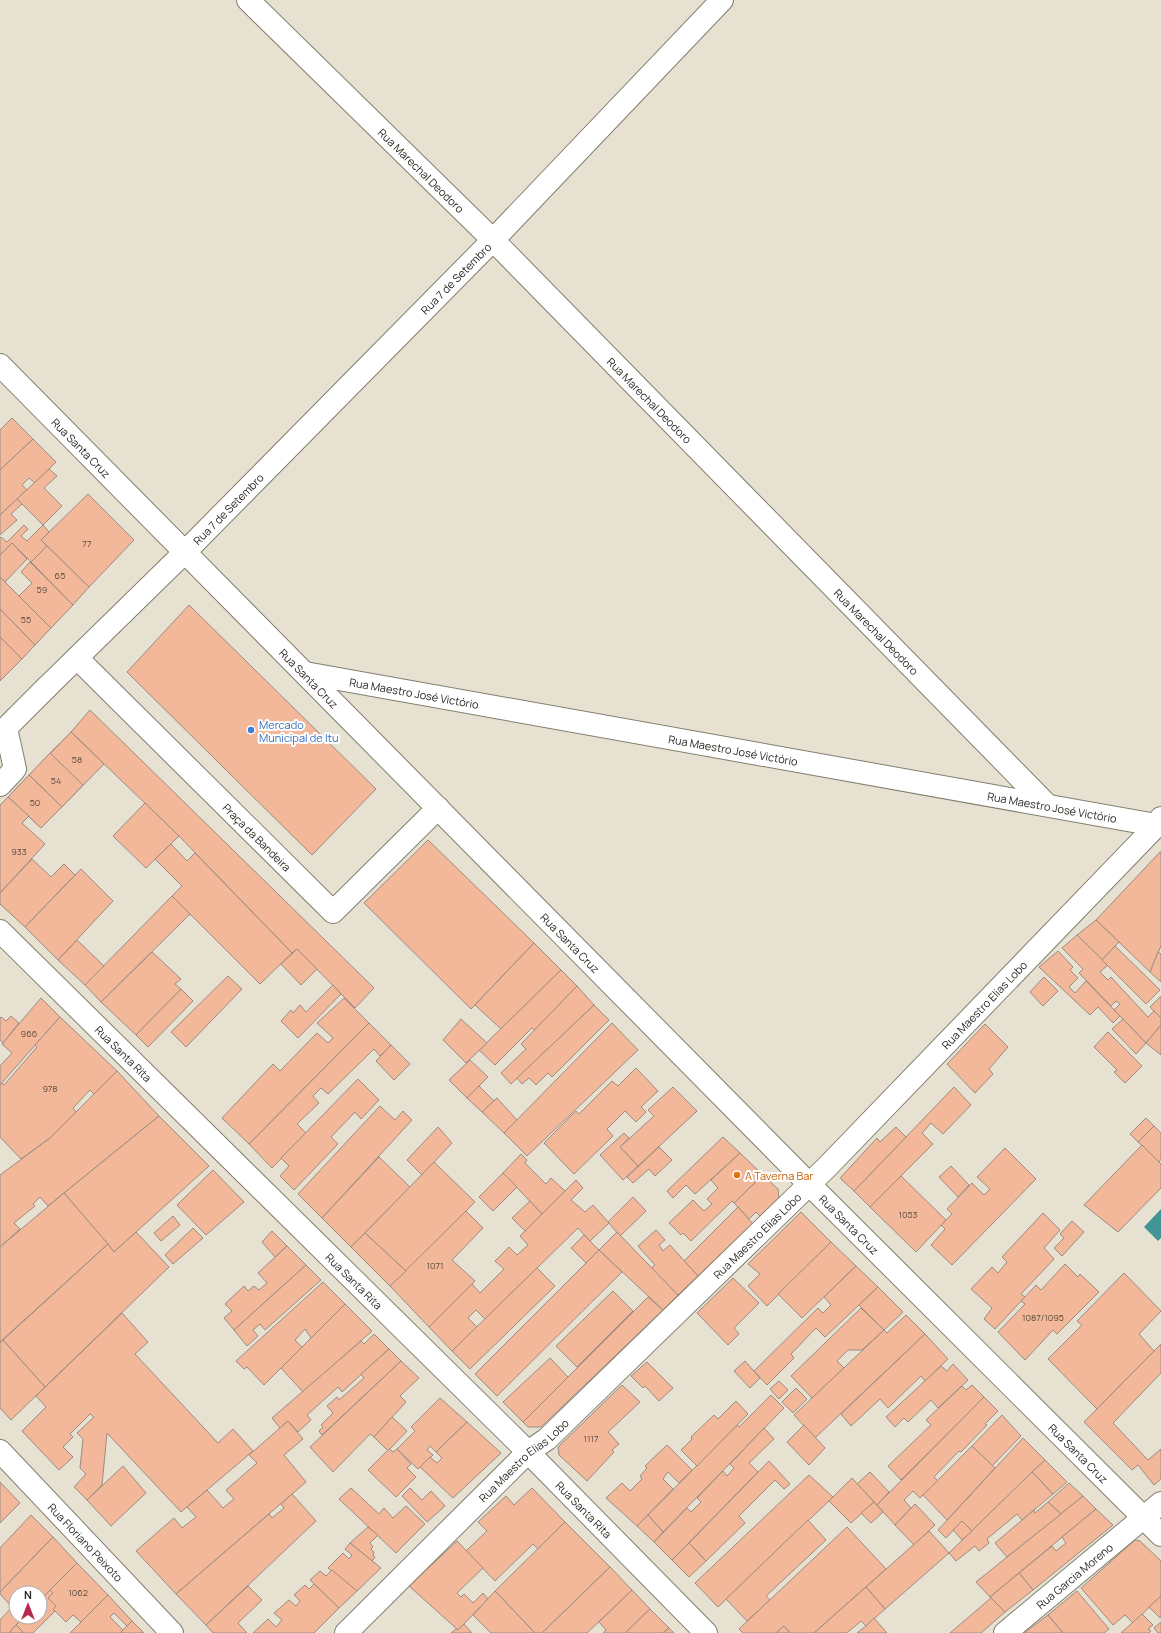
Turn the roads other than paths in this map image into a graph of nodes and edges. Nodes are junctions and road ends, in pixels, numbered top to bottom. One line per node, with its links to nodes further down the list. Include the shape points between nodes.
1 (248, 0): 3 (street, Rua Marechal Deodoro)
2 (722, 0): 3 (street, Rua 7 de Setembro)
3 (493, 240): 5 (street, Rua 7 de Setembro); 10 (street, Rua Marechal Deodoro)
4 (0, 365): 5 (street, Rua Santa Cruz)
5 (185, 552): 6 (street); 7 (street, Rua Santa Cruz)
6 (77, 658): 8 (street); 11 (street, Praça da Bandeira, via 334,912)
7 (305, 673): 10 (street, Rua Maestro José Victório); 11 (street, Rua Santa Cruz)
8 (3, 727): 9 (street, via 15,769)
9 (0, 784)
10 (1047, 805): 12 (street, Rua Maestro José Victório)
11 (438, 808): 14 (street, Rua Santa Cruz)
12 (1160, 823): 14 (street, Rua Maestro Elias Lobo)
13 (0, 931): 16 (street, Rua Santa Rita)
14 (809, 1184): 16 (street, Rua Maestro Elias Lobo, via 547,1439); 18 (street, Rua Santa Cruz)
15 (0, 1451): 20 (street, Rua Floriano Peixoto)
16 (528, 1452): 21 (street, Rua Maestro Elias Lobo); 22 (street, Rua Santa Rita)
17 (1161, 1503): 18 (street, Rua Garcia Moreno)
18 (1144, 1517): 19 (street, Rua Santa Cruz); 23 (street, Rua Garcia Moreno)
19 (1161, 1535)
20 (172, 1633)
21 (346, 1633)
22 (706, 1633)
23 (1005, 1633)

